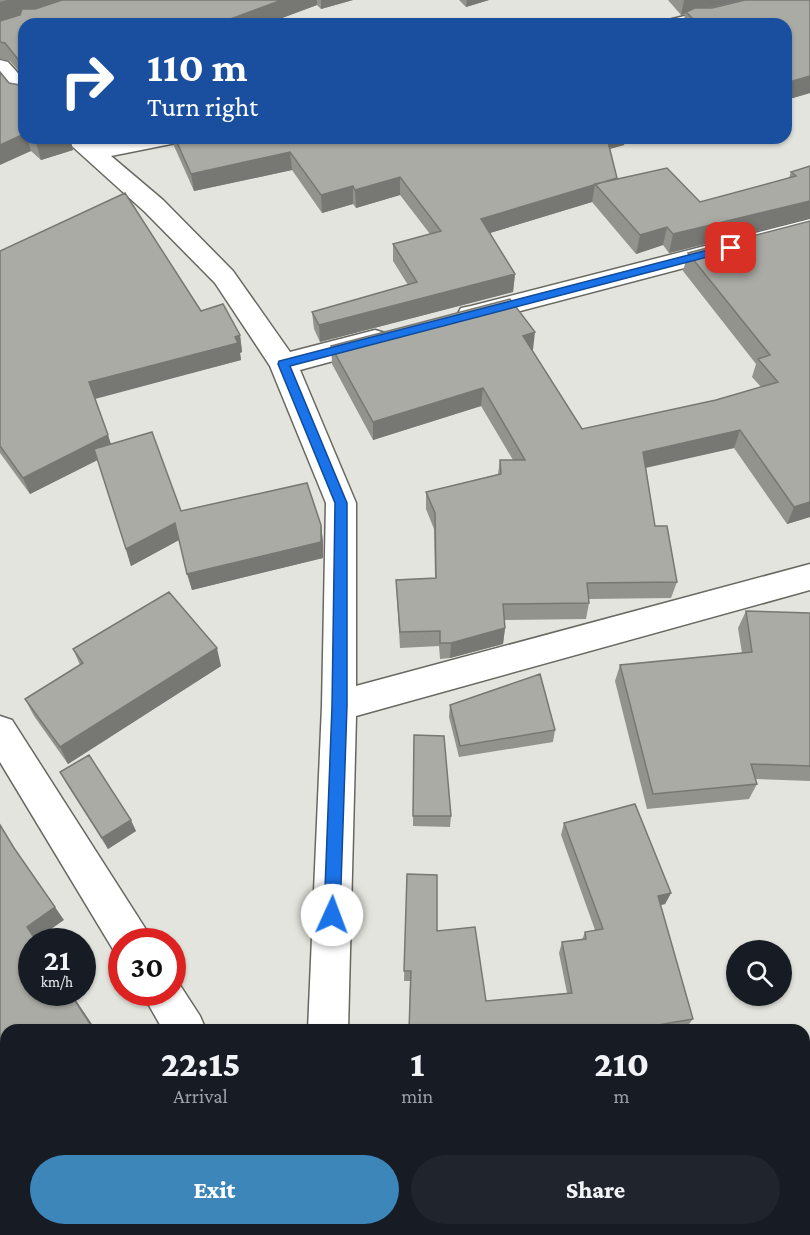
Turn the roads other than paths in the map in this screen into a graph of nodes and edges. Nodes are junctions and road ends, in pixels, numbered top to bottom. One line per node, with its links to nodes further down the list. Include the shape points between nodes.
1 (780, 0): 2 (street)
2 (705, 18)
3 (0, 67): 4 (street)
4 (18, 87)
5 (83, 145): 9 (street, via 154,206 224,277)
6 (810, 226): 7 (street)
7 (445, 322)
8 (399, 334): 9 (street)
9 (283, 364): 11 (street, via 341,503)
10 (810, 577): 11 (street)
11 (339, 706): 16 (street)
12 (0, 731): 13 (street)
13 (122, 928)
14 (170, 1006): 15 (street)
15 (182, 1024)
16 (328, 1024)

